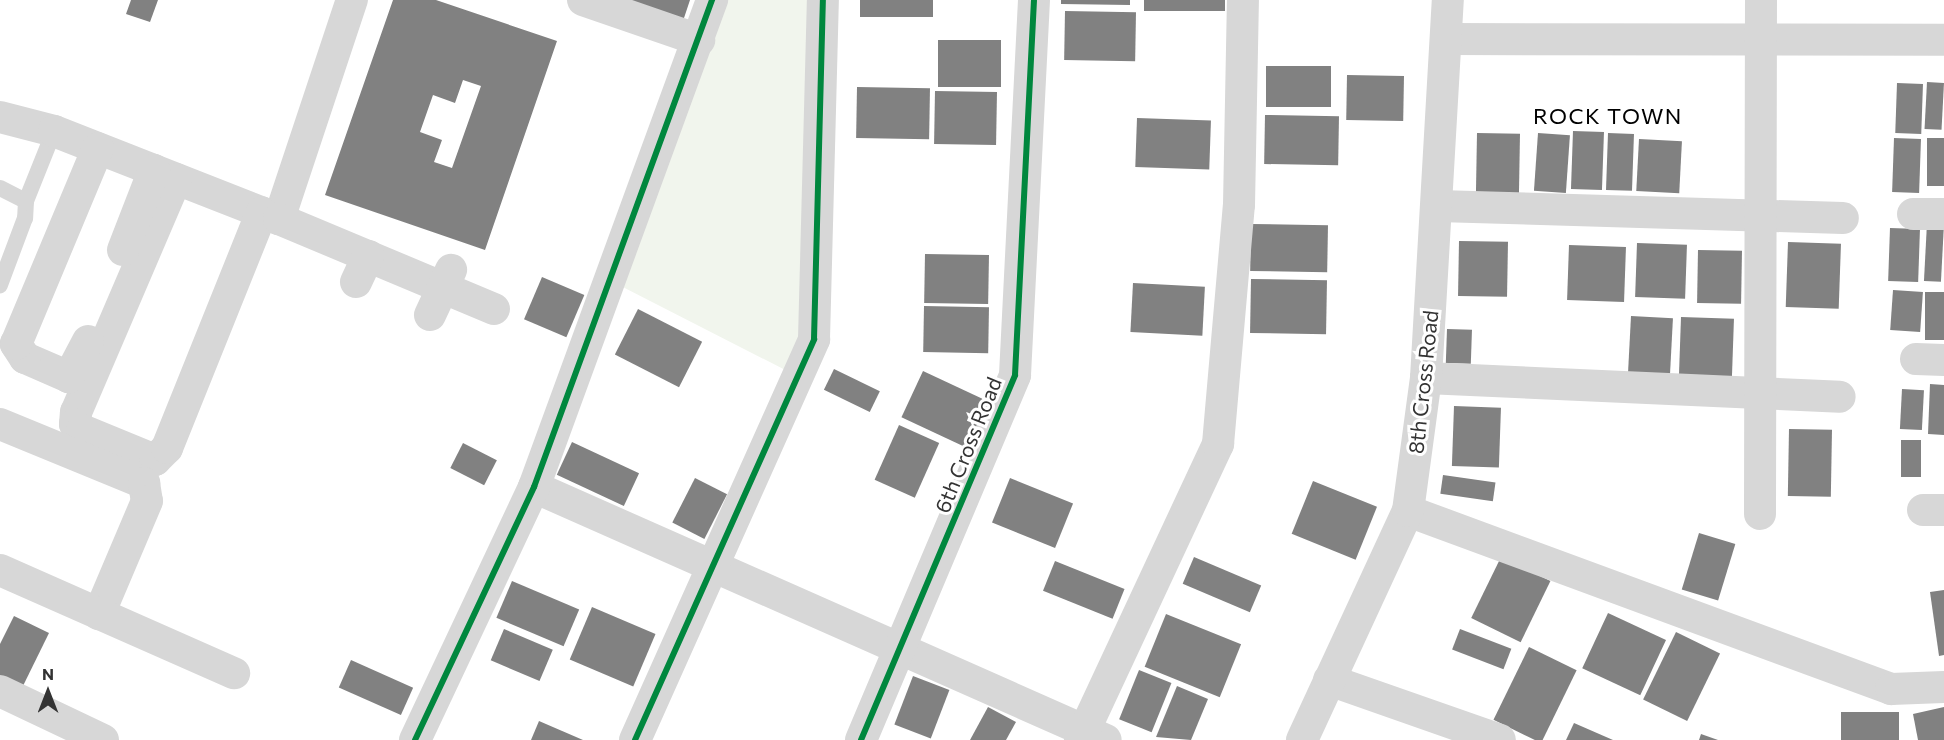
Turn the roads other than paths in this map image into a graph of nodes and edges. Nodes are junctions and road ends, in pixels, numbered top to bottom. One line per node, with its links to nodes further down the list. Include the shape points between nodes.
1 (352, 0): 23 (street)
2 (583, 0): 11 (street)
3 (712, 0): 11 (street)
4 (823, 0): 34 (street, via 814,339)
5 (1034, 0): 37 (street, 6th Cross Road, via 1015,375)
6 (1243, 0): 42 (street, via 1239,205 1218,444)
7 (1448, 0): 10 (street, 8th Cross Road)
8 (1761, 0): 9 (street)
9 (1760, 38): 10 (street); 12 (street); 20 (street)
10 (1446, 39): 19 (street, 8th Cross Road)
11 (699, 40): 31 (street)
12 (1944, 40)
13 (0, 117): 14 (street)
14 (54, 131): 15 (street); 18 (lane)
15 (98, 148): 16 (street); 16 (street, via 16,344 25,358 69,377 78,366)
16 (165, 174): 23 (street); 23 (street, via 76,412 75,424 156,460 167,448)
17 (0, 188): 18 (lane)
18 (26, 201): 25 (lane, via 25,218)
19 (1438, 206): 20 (street); 27 (street, 8th Cross Road)
20 (1761, 214): 24 (street); 28 (street)
21 (1912, 214): 22 (street)
22 (1944, 214)
23 (270, 216): 26 (street, via 362,269)
24 (1843, 218)
25 (0, 285)
26 (494, 309)
27 (1426, 378): 28 (street); 32 (street, 8th Cross Road)
28 (1760, 393): 29 (street); 33 (street)
29 (1840, 397)
30 (0, 424): 36 (street, via 144,483 147,501)
31 (534, 487): 34 (street); 45 (street)
32 (1408, 511): 39 (street, 8th Cross Road); 40 (street, via 1891,689)
33 (1760, 514)
34 (714, 567): 37 (street); 46 (street)
35 (0, 570): 36 (street)
36 (99, 614): 38 (street)
37 (900, 653): 42 (street); 47 (street, 6th Cross Road)
38 (234, 674)
39 (1329, 680): 43 (street); 48 (street, 8th Cross Road)
40 (1944, 687)
41 (0, 691): 44 (street)
42 (1090, 737)
43 (1496, 739)
44 (103, 740)
45 (415, 740)
46 (635, 740)
47 (861, 740)
48 (1302, 740)

